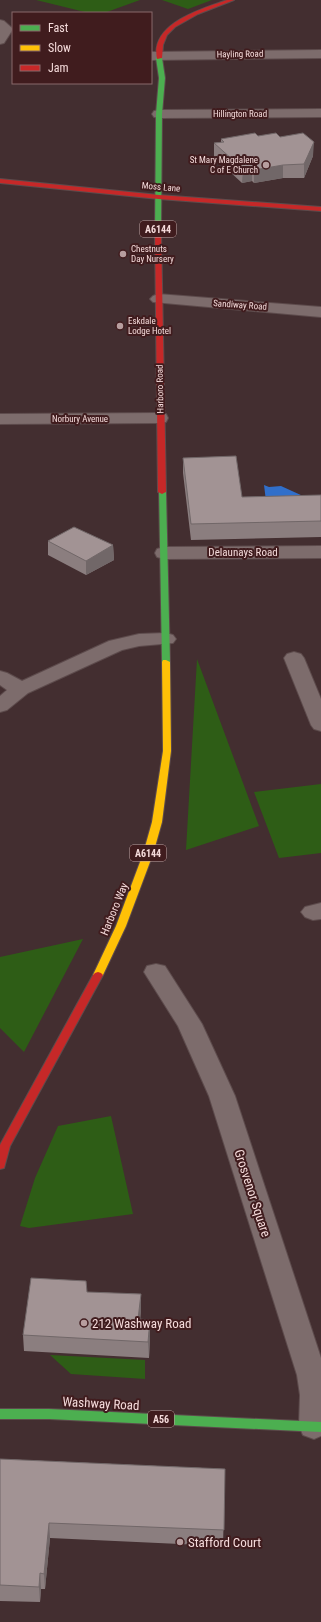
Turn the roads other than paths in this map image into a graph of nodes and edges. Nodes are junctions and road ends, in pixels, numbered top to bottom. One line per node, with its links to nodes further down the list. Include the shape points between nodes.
1 (232, 0): 7 (main road, Harboro Road / A6144, via 195,13 168,30)
2 (0, 24): 3 (street, via 7,29)
3 (2, 45)
4 (321, 48): 5 (street)
5 (303, 54): 6 (street, Hayling Road); 7 (street, Hayling Road)
6 (321, 54)
7 (155, 56): 8 (main road, Harboro Road / A6144, via 162,78)
8 (158, 114): 9 (street, Hillington Road); 11 (main road, Harboro Road / A6144)
9 (321, 114)
10 (0, 181): 11 (main road, Moss Lane)
11 (159, 197): 12 (main road, Moss Lane); 13 (main road, Harboro Road / A6144)
12 (321, 209)
13 (158, 299): 14 (street, Sandiway Road); 15 (main road, Harboro Road / A6144)
14 (321, 312)
15 (160, 418): 16 (street, Norbury Avenue); 18 (main road, Harboro Road / A6144)
16 (0, 419)
17 (321, 552): 18 (street, Delaunays Road)
18 (164, 553): 19 (main road, Harboro Road / A6144)
19 (166, 639): 22 (street, via 139,640 116,645); 27 (main road, Harboro Way / A6144, via 167,751 157,822 148,854 104,964 5,1146)
20 (294, 658): 23 (street)
21 (0, 677): 22 (street)
22 (21, 689): 24 (street)
23 (317, 704): 25 (street)
24 (0, 706)
25 (321, 725)
26 (156, 972): 29 (street, Grosvenor Square, via 190,1024 222,1096 312,1375)
27 (0, 1165)
28 (0, 1414): 29 (main road, Washway Road / A56, via 57,1414)
29 (318, 1426)

